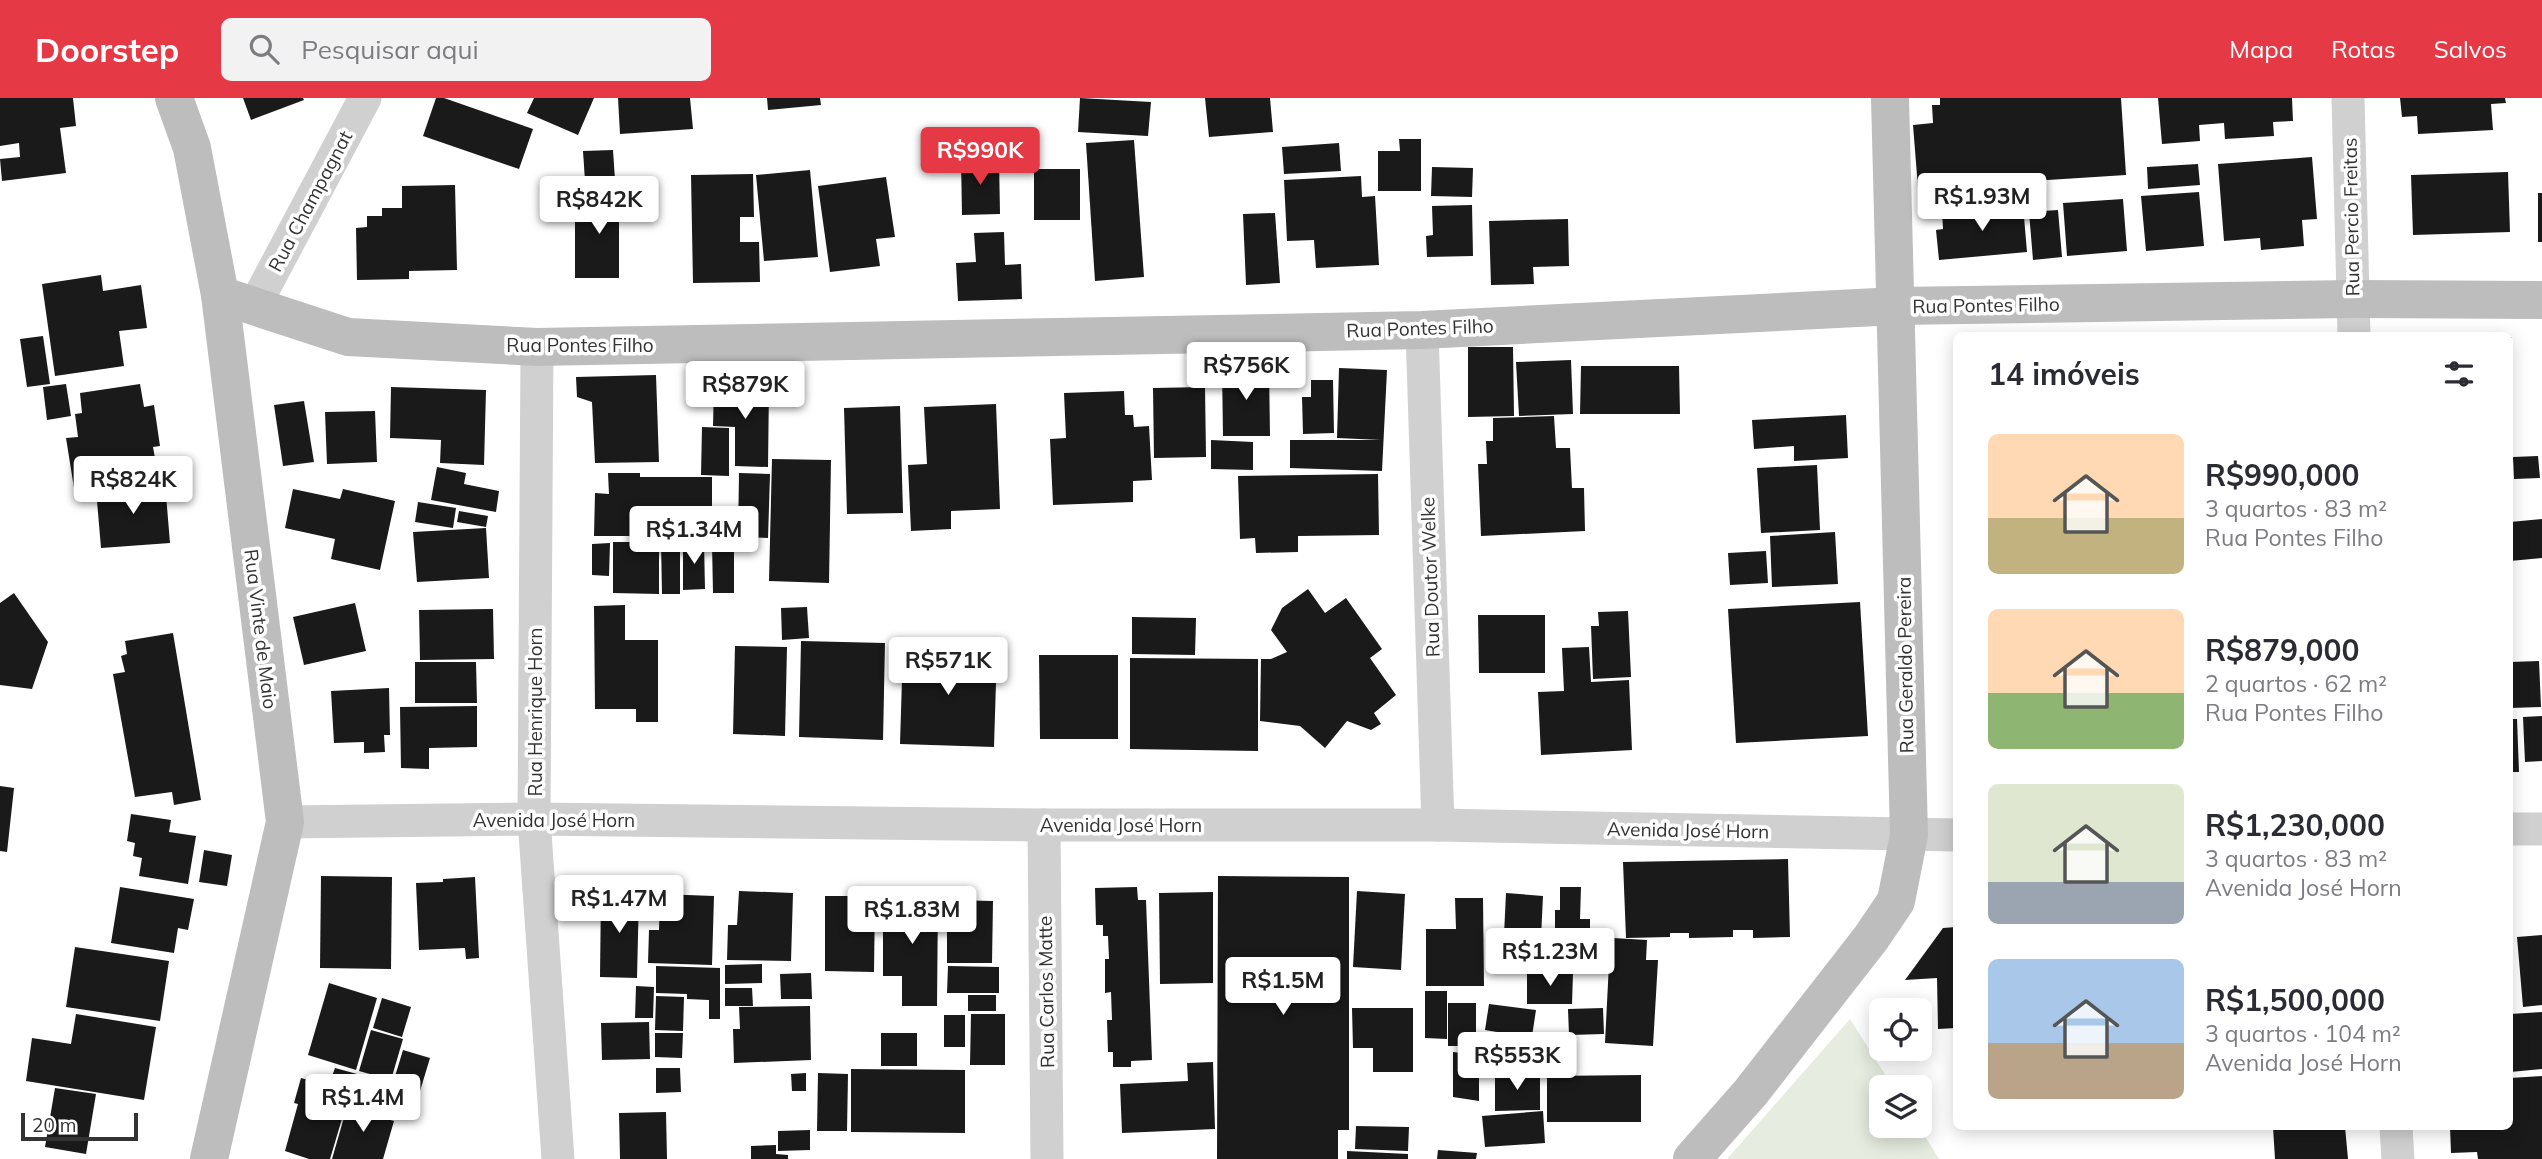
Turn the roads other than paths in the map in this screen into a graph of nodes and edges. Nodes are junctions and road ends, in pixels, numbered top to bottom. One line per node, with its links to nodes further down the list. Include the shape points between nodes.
1 (174, 98): 5 (street, Rua Vinte de Maio)
2 (365, 98): 5 (street, Rua Champagnat)
3 (1890, 98): 7 (street, Rua Geraldo Pereira)
4 (2348, 98): 8 (street, Rua Percio Freitas)
5 (238, 300): 10 (street, Rua Pontes Filho, via 348,337); 12 (street, Rua Vinte de Maio)
6 (2542, 300): 8 (street, Rua Pontes Filho)
7 (1897, 306): 8 (street, Rua Pontes Filho); 9 (street, Rua Pontes Filho); 17 (street, Rua Geraldo Pereira)
8 (2353, 317)
9 (1422, 330): 10 (street, Rua Pontes Filho); 14 (street, Rua Doutor Welke)
10 (537, 347): 11 (street, Rua Henrique Horn)
11 (534, 819): 12 (street, Avenida José Horn); 13 (street, Avenida José Horn); 21 (street, Rua Henrique Horn)
12 (285, 822): 20 (street, Rua Vinte de Maio)
13 (1044, 825): 14 (street, Avenida José Horn); 22 (street, Rua Carlos Matte)
14 (1438, 825): 17 (street, Avenida José Horn)
15 (2542, 828): 16 (street)
16 (2513, 829)
17 (1909, 835): 18 (street, Avenida José Horn); 23 (street, Rua Geraldo Pereira, via 1896,901 1751,1092)
18 (1953, 835)
19 (2396, 1130): 24 (street)
20 (209, 1159)
21 (558, 1159)
22 (1047, 1159)
23 (1692, 1159)
24 (2398, 1159)

